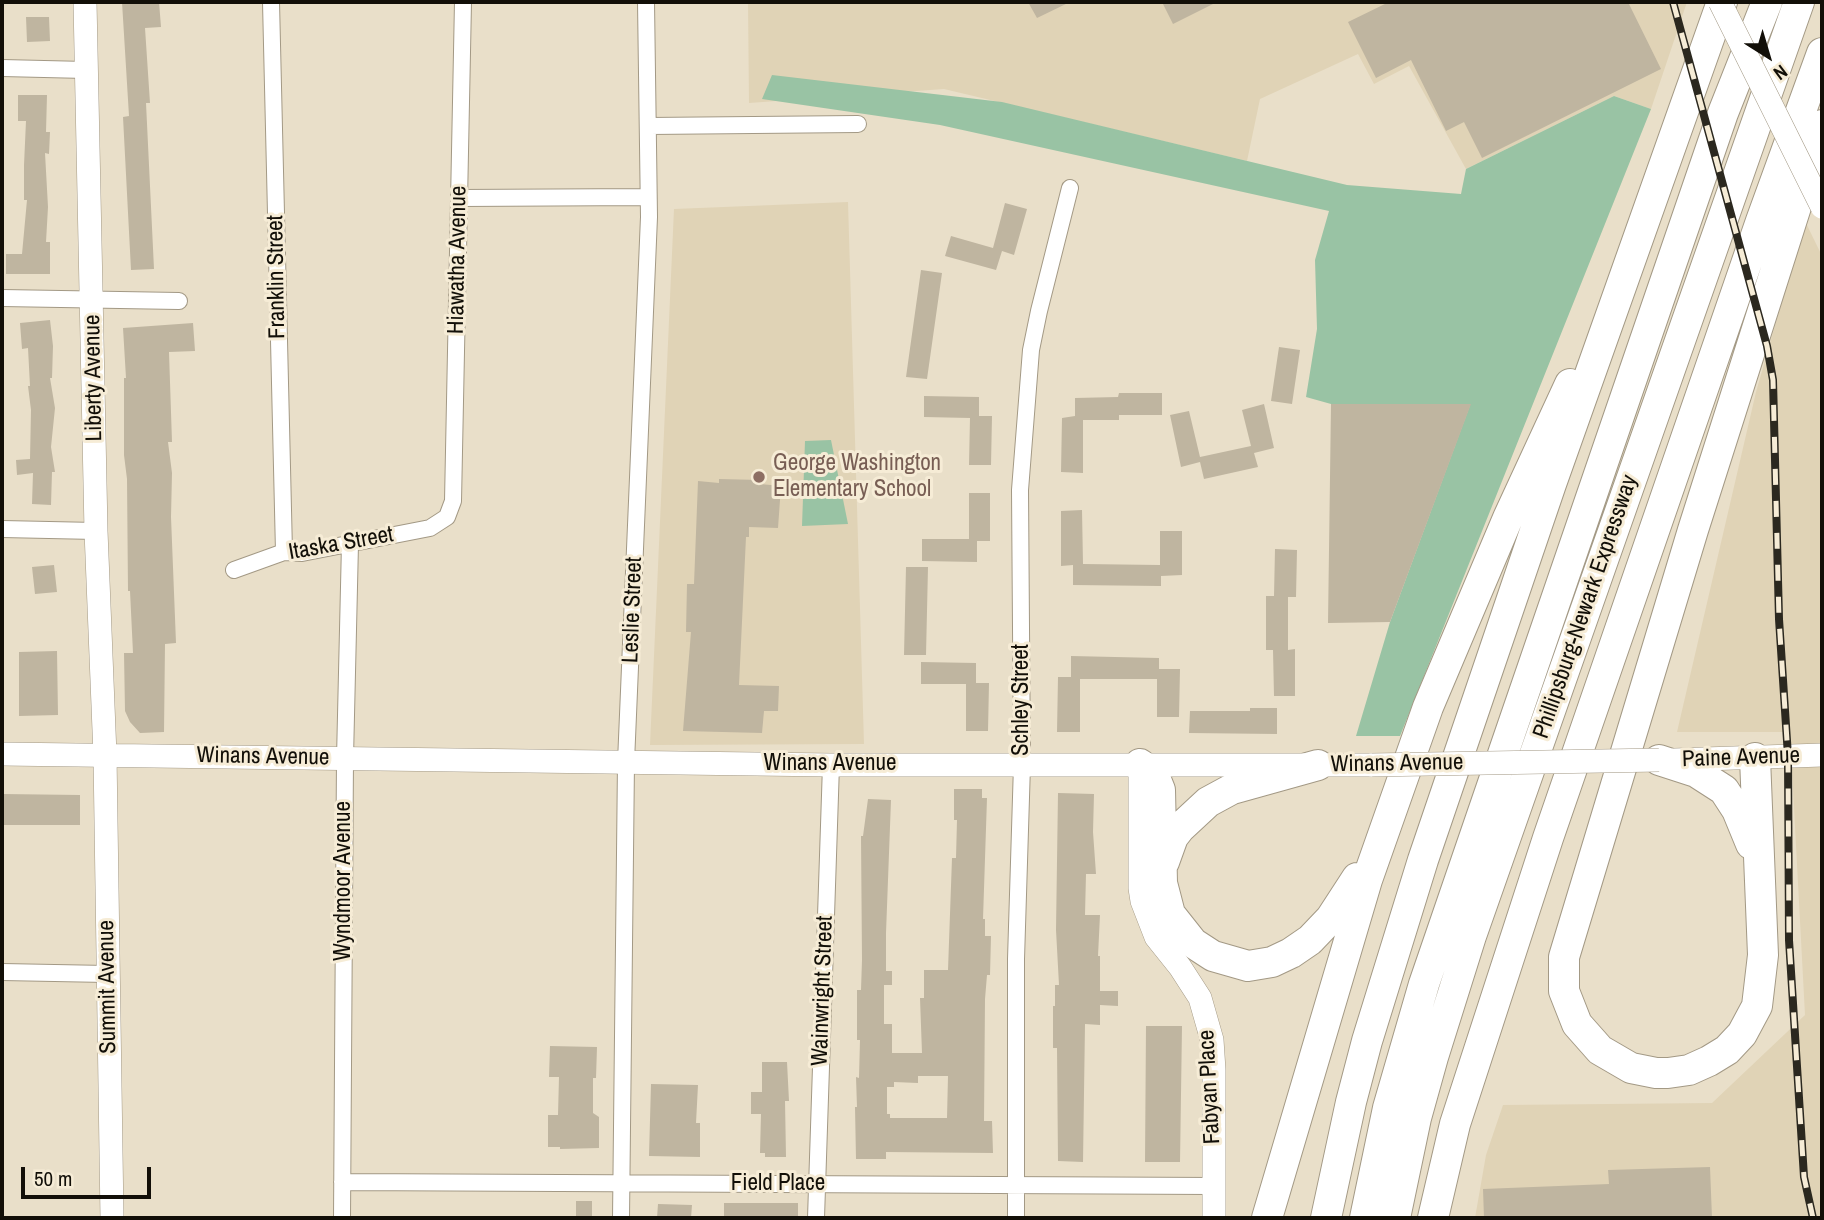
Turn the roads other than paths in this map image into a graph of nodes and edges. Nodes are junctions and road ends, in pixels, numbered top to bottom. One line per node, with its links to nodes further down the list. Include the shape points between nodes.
1 (85, 2): 10 (street, Liberty Avenue)
2 (271, 2): 26 (street, Franklin Street)
3 (463, 2): 16 (street, Hiawatha Avenue)
4 (646, 2): 13 (street, Leslie Street)
5 (1721, 2): 17 (street, bridge); 18 (highway)
6 (1767, 2): 57 (highway, Phillipsburg-Newark Expressway, via 1723,113 1424,984 1388,1108)
7 (1799, 2): 58 (highway, Phillipsburg-Newark Expressway, via 1471,936 1429,1069)
8 (1822, 52): 59 (highway, Phillipsburg-Newark Expressway, via 1544,851 1458,1114)
9 (2, 68): 10 (street)
10 (86, 70): 20 (street, Liberty Avenue)
11 (858, 124): 13 (street)
12 (1822, 125): 41 (highway, via 1566,946 1564,991 1577,1024 1591,1042 1620,1063 1656,1073 1700,1066 1727,1050 1748,1025 1760,995)
13 (649, 126): 15 (street, Leslie Street)
14 (1070, 188): 37 (street, Schley Street, via 1039,311 1026,402 1020,490)
15 (648, 197): 16 (street); 34 (street, Leslie Street)
16 (459, 198): 22 (street, Hiawatha Avenue, via 453,501)
17 (1822, 207)
18 (1618, 294): 39 (highway, via 1554,415 1508,518 1435,687); 56 (highway, via 1392,956 1351,1102)
19 (2, 298): 20 (street)
20 (92, 299): 21 (street); 24 (street, Liberty Avenue)
21 (179, 301)
22 (447, 517): 25 (street, Itaska Street, via 430,528)
23 (2, 529): 24 (street)
24 (96, 531): 29 (street, Liberty Avenue)
25 (350, 544): 26 (street, Itaska Street); 31 (street, Wyndmoor Avenue)
26 (284, 552): 27 (street, Itaska Street)
27 (234, 570)
28 (2, 754): 29 (street, Winans Avenue)
29 (105, 755): 31 (street, Winans Avenue); 43 (street, Summit Avenue)
30 (1822, 755): 32 (street, Paine Avenue)
31 (345, 758): 34 (street, Winans Avenue); 44 (street, Wyndmoor Avenue)
32 (1755, 758): 33 (street, Paine Avenue); 41 (highway)
33 (1659, 760): 38 (street, Winans Avenue, bridge); 41 (highway, via 1706,777 1724,790 1748,836)
34 (626, 762): 36 (street, Winans Avenue); 46 (street, Leslie Street)
35 (1140, 764): 37 (street, Winans Avenue); 38 (street, Winans Avenue); 40 (highway, via 1154,775 1160,790); 48 (street, Fabyan Place, via 1142,901 1156,937 1200,999 1212,1040)
36 (831, 765): 37 (street, Winans Avenue); 47 (street, Wainwright Street)
37 (1022, 765): 45 (street, Schley Street, via 1016,959)
38 (1318, 765): 40 (highway, via 1232,789 1208,802 1173,837)
39 (1382, 835): 40 (highway, via 1320,931 1291,953 1260,965 1223,961 1193,943 1170,914); 55 (highway)
40 (1163, 883)
41 (1760, 884)
42 (2, 972): 43 (street)
43 (107, 974): 49 (street, Summit Avenue)
44 (342, 1182): 46 (street, Field Place); 50 (street, Wyndmoor Avenue)
45 (1017, 1183): 47 (street, Field Place); 48 (street, Field Place); 53 (street, Schley Street)
46 (622, 1184): 47 (street, Field Place); 51 (street, Leslie Street)
47 (817, 1185): 52 (street, Wainwright Street)
48 (1214, 1186): 54 (street, Fabyan Place)
49 (112, 1218)
50 (342, 1218)
51 (621, 1218)
52 (816, 1218)
53 (1016, 1218)
54 (1214, 1218)
55 (1267, 1218)
56 (1326, 1218)
57 (1365, 1218)
58 (1395, 1218)
59 (1433, 1218)

